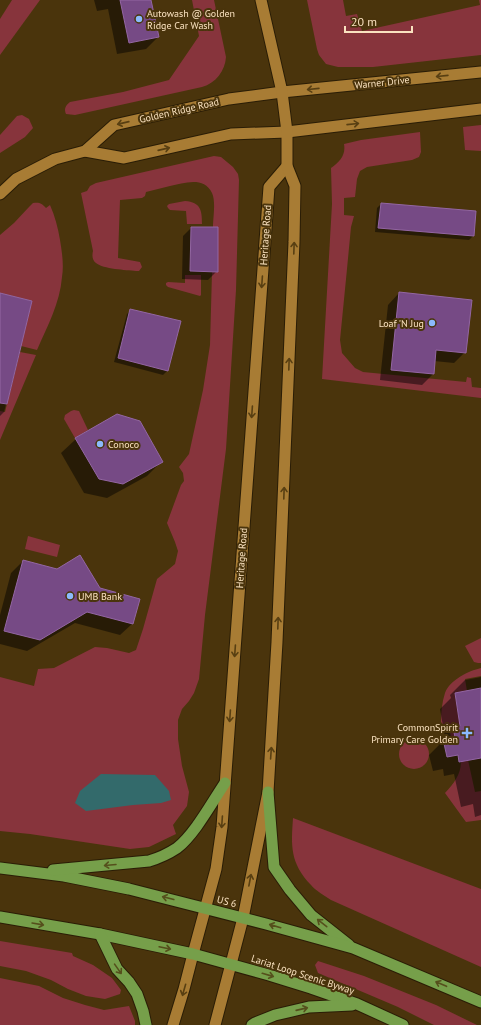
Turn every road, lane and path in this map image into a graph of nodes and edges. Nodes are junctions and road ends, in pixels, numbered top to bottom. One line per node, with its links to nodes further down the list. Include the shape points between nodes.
1 (261, 0): 3 (main road)
2 (481, 72): 3 (main road, Warner Drive, one-way to 3)
3 (282, 92): 5 (main road); 6 (main road, Golden Ridge Road, one-way to 6, via 229,99 114,125)
4 (481, 109): 5 (main road, one-way to 4)
5 (287, 132): 6 (main road, one-way to 5, via 124,158 231,134); 7 (main road)
6 (85, 150): 8 (main road, Golden Ridge Road, via 55,160 16,179)
7 (287, 166): 9 (main road, Heritage Road, one-way to 9, via 269,187); 10 (main road, one-way to 7, via 278,634 294,242 295,186)
8 (0, 194)
9 (224, 783): 12 (highway, one-way to 12, via 188,836 177,848 162,857 149,861); 13 (main road, Heritage Road, one-way to 13, via 222,827 216,869)
10 (268, 792): 15 (main road, one-way to 10); 17 (highway, one-way to 10, via 311,914 274,867)
11 (0, 868): 12 (highway, US 6)
12 (32, 872): 13 (highway, US 6, one-way to 12, via 129,889)
13 (205, 908): 15 (highway, US 6 / US 6); 18 (main road, Heritage Road)
14 (0, 917): 16 (highway, Lariat Loop Scenic Byway, one-way to 16)
15 (243, 918): 17 (highway, US 6, one-way to 15); 19 (main road)
16 (100, 934): 18 (highway, Lariat Loop Scenic Byway, one-way to 18); 22 (highway, one-way to 22, via 117,969 130,982 137,994)
17 (353, 948): 20 (highway, US 6, one-way to 17)
18 (193, 954): 19 (highway, Lariat Loop Scenic Byway); 23 (main road, Heritage Road, one-way to 23)
19 (231, 964): 21 (highway, Lariat Loop Scenic Byway, one-way to 21); 24 (main road)
20 (481, 1002)
21 (358, 1004): 25 (highway, one-way to 21, via 275,1015 309,1007); 26 (highway, Lariat Loop Scenic Byway)
22 (146, 1025)
23 (173, 1025)
24 (215, 1025)
25 (252, 1025)
26 (403, 1025)

